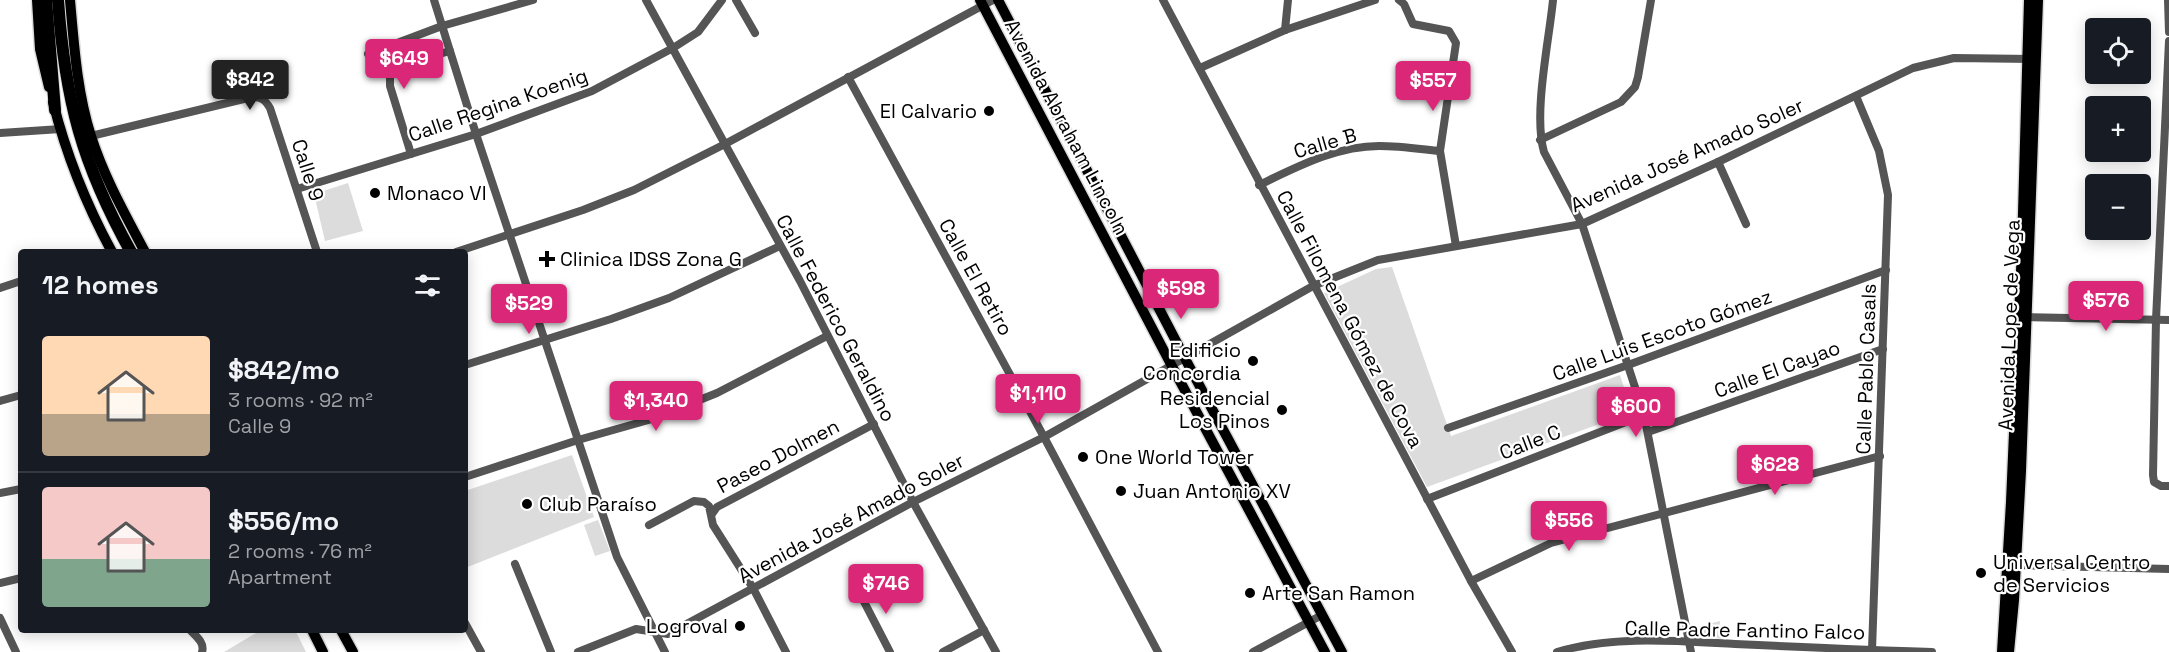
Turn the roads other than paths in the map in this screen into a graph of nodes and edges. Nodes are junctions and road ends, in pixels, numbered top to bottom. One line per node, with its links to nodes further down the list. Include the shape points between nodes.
1 (37, 0): 33 (main road, via 40,49)
2 (46, 0): 33 (highway)
3 (58, 0): 37 (highway, via 64,69)
4 (70, 0): 37 (main road)
5 (434, 0): 21 (street)
6 (533, 0): 21 (street)
7 (646, 0): 26 (street, Calle Federico Geraldino)
8 (722, 0): 26 (street, Calle Regina Koenig, via 698,32)
9 (736, 0): 24 (street)
10 (998, 0): 65 (main road, Avenida Abraham Lincoln)
11 (1163, 0): 30 (street, Calle Filomena Gómez de Cova)
12 (1288, 0): 22 (street)
13 (1376, 0): 22 (street)
14 (1399, 0): 40 (street, via 1413,24 1449,31 1456,43)
15 (1553, 0): 38 (street)
16 (1651, 0): 38 (street, via 1638,77 1629,95)
17 (2029, 0): 29 (main road, Avenida Lope de Vega)
18 (2038, 0): 29 (main road, Avenida Lope de Vega)
19 (2168, 0): 23 (street)
20 (985, 2): 31 (street); 68 (main road, Avenida Abraham Lincoln)
21 (442, 26): 27 (street); 28 (street)
22 (1285, 30): 30 (street)
23 (2169, 32)
24 (755, 33)
25 (2169, 41): 60 (street)
26 (673, 48): 36 (street, Calle Regina Koenig, via 592,91); 39 (street, Calle Federico Geraldino)
27 (450, 51): 36 (street); 41 (street, via 421,59 390,75 390,87)
28 (368, 54)
29 (2031, 59): 32 (street, Avenida José Amado Soler, via 1942,60 1913,68); 59 (main road, Avenida Lope de Vega)
30 (1200, 68): 43 (street, Calle Filomena Gómez de Cova)
31 (848, 77): 39 (street); 75 (street, Calle El Retiro)
32 (1856, 96): 42 (street, Avenida José Amado Soler); 55 (street, Calle Pablo Casals, via 1885,173)
33 (55, 110): 34 (main road)
34 (61, 129): 35 (street); 50 (main road)
35 (0, 133)
36 (476, 134): 41 (street, Calle Regina Koenig); 47 (street)
37 (85, 136): 44 (street, Calle 9, via 259,97 270,108); 51 (highway, via 96,184); 52 (main road)
38 (1540, 140): 45 (street)
39 (725, 144): 47 (street, via 634,190); 48 (street, Calle Federico Geraldino)
40 (1440, 151): 43 (street, Calle B, via 1351,148 1313,159); 49 (street)
41 (411, 154): 44 (street, Calle Regina Koenig)
42 (1718, 162): 45 (street, Avenida José Amado Soler); 46 (street)
43 (1259, 185): 57 (street, Calle Filomena Gómez de Cova)
44 (297, 189): 53 (street, Calle 9)
45 (1582, 224): 49 (street, Avenida José Amado Soler); 67 (street)
46 (1746, 224)
47 (510, 234): 54 (street); 63 (street)
48 (780, 246): 62 (street, Calle Federico Geraldino); 63 (street, via 669,298)
49 (1456, 246): 57 (street, Avenida José Amado Soler, via 1378,260)
50 (108, 249)
51 (129, 249)
52 (143, 249)
53 (316, 249)
54 (465, 249)
55 (1886, 270): 64 (street, Calle Pablo Casals); 67 (street, Calle Luis Escoto Gómez)
56 (18, 282): 58 (street)
57 (1313, 286): 65 (street, Avenida José Amado Soler); 82 (street, Calle Filomena Gómez de Cova)
58 (0, 288)
59 (2023, 317): 60 (street); 88 (main road, Avenida Lope de Vega); 126 (main road, Avenida Lope de Vega)
60 (2156, 320): 61 (street); 79 (street, via 2153,475 2154,482)
61 (2169, 320)
62 (827, 336): 72 (street, Calle Federico Geraldino); 76 (street, via 717,393 652,420)
63 (544, 339): 66 (street); 76 (street)
64 (1883, 349): 74 (street, Calle El Cayao); 77 (street, Calle Pablo Casals)
65 (1185, 359): 68 (street, Avenida José Amado Soler); 95 (main road, Avenida Abraham Lincoln)
66 (468, 363)
67 (1628, 365): 71 (street); 73 (street, Calle Luis Escoto Gómez)
68 (1172, 366): 75 (street, Avenida José Amado Soler); 97 (main road, Avenida Abraham Lincoln)
69 (18, 396): 70 (street)
70 (0, 401)
71 (1644, 415): 74 (street); 82 (street, Calle C)
72 (874, 424): 83 (street, Calle Federico Geraldino); 85 (street, Paseo Dolmen, via 717,507)
73 (1448, 428)
74 (1648, 432): 84 (street)
75 (1044, 436): 83 (street, Avenida José Amado Soler); 118 (street, Calle El Retiro)
76 (578, 440): 78 (street); 103 (street, via 617,557)
77 (1880, 456): 84 (street); 105 (street, Calle Pablo Casals)
78 (468, 476)
79 (2169, 486)
80 (18, 490): 81 (street)
81 (0, 493)
82 (1427, 499): 91 (street, Calle Filomena Gómez de Cova)
83 (913, 502): 93 (street, Avenida José Amado Soler); 99 (street, Calle Federico Geraldino)
84 (1663, 512): 91 (street, via 1551,543); 104 (street)
85 (712, 514): 86 (street, via 709,506 699,500); 93 (street, Paseo Dolmen, via 713,525)
86 (649, 525)
87 (515, 564): 111 (street)
88 (2016, 565): 89 (street); 127 (main road, Avenida Lope de Vega)
89 (2169, 569)
90 (18, 579): 92 (street)
91 (1471, 581): 122 (street, Calle Filomena Gómez de Cova)
92 (0, 583)
93 (753, 588): 103 (street, Avenida José Amado Soler, via 668,634); 114 (street, Paseo Dolmen)
94 (858, 590): 115 (street)
95 (1322, 615): 97 (street); 121 (main road, Avenida Abraham Lincoln)
96 (0, 618): 106 (street)
97 (1309, 621): 119 (street); 120 (main road, Avenida Abraham Lincoln)
98 (468, 628): 110 (street)
99 (984, 630): 116 (street); 117 (street, Calle Federico Geraldino)
100 (193, 633): 107 (street)
101 (314, 633): 108 (main road)
102 (343, 633): 109 (main road)
103 (655, 633): 112 (street, Avenida José Amado Soler, via 636,629); 113 (street)
104 (1688, 642): 105 (street, Calle Padre Fantino Falco); 123 (street, Calle Padre Fantino Falco, via 1620,643); 124 (street)
105 (1872, 650): 125 (street, Calle Padre Fantino Falco)
106 (16, 652)
107 (202, 652)
108 (323, 652)
109 (353, 652)
110 (481, 652)
111 (551, 652)
112 (578, 652)
113 (665, 652)
114 (786, 652)
115 (890, 652)
116 (943, 652)
117 (996, 652)
118 (1158, 652)
119 (1253, 652)
120 (1325, 652)
121 (1342, 652)
122 (1512, 652)
123 (1557, 652)
124 (1691, 652)
125 (1932, 652)
126 (2002, 652)
127 (2009, 652)

